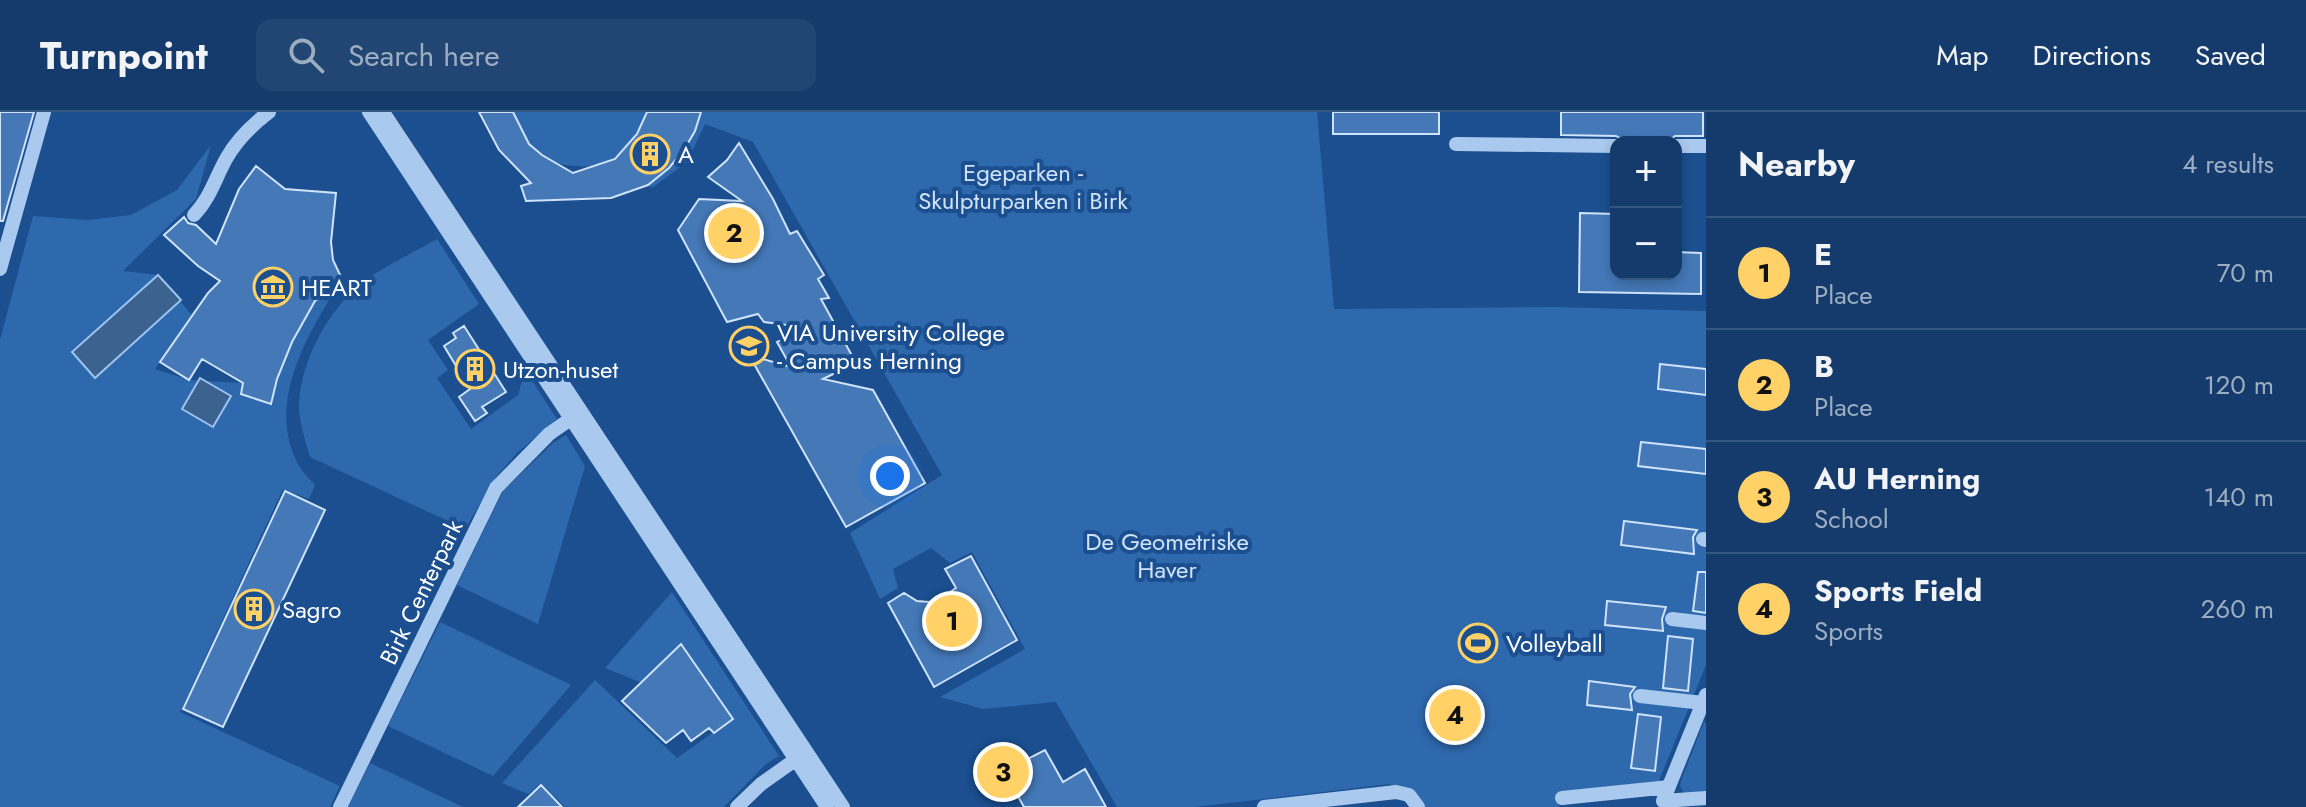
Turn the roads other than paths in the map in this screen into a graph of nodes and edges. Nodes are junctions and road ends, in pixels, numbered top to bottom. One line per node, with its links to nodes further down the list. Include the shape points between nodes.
1 (44, 112): 11 (street)
2 (269, 112): 9 (street, via 240,138)
3 (369, 112): 10 (street)
4 (383, 112): 10 (street)
5 (1456, 144): 6 (street)
6 (1610, 146)
7 (1682, 146): 8 (street)
8 (1706, 146)
9 (194, 215)
10 (449, 223): 12 (street)
11 (0, 269)
12 (576, 416): 17 (street); 21 (street, Birk Centerpark, via 549,434 496,488)
13 (1672, 619): 14 (street)
14 (1706, 623)
15 (1640, 696): 16 (street)
16 (1704, 699): 18 (street)
17 (802, 756): 22 (street); 23 (street); 24 (street)
18 (1666, 794): 19 (street); 20 (street)
19 (1562, 798)
20 (1706, 798)
21 (340, 807)
22 (737, 807)
23 (827, 807)
24 (843, 807)
25 (1264, 807): 26 (street, via 1396,792 1409,795)
26 (1418, 807)

